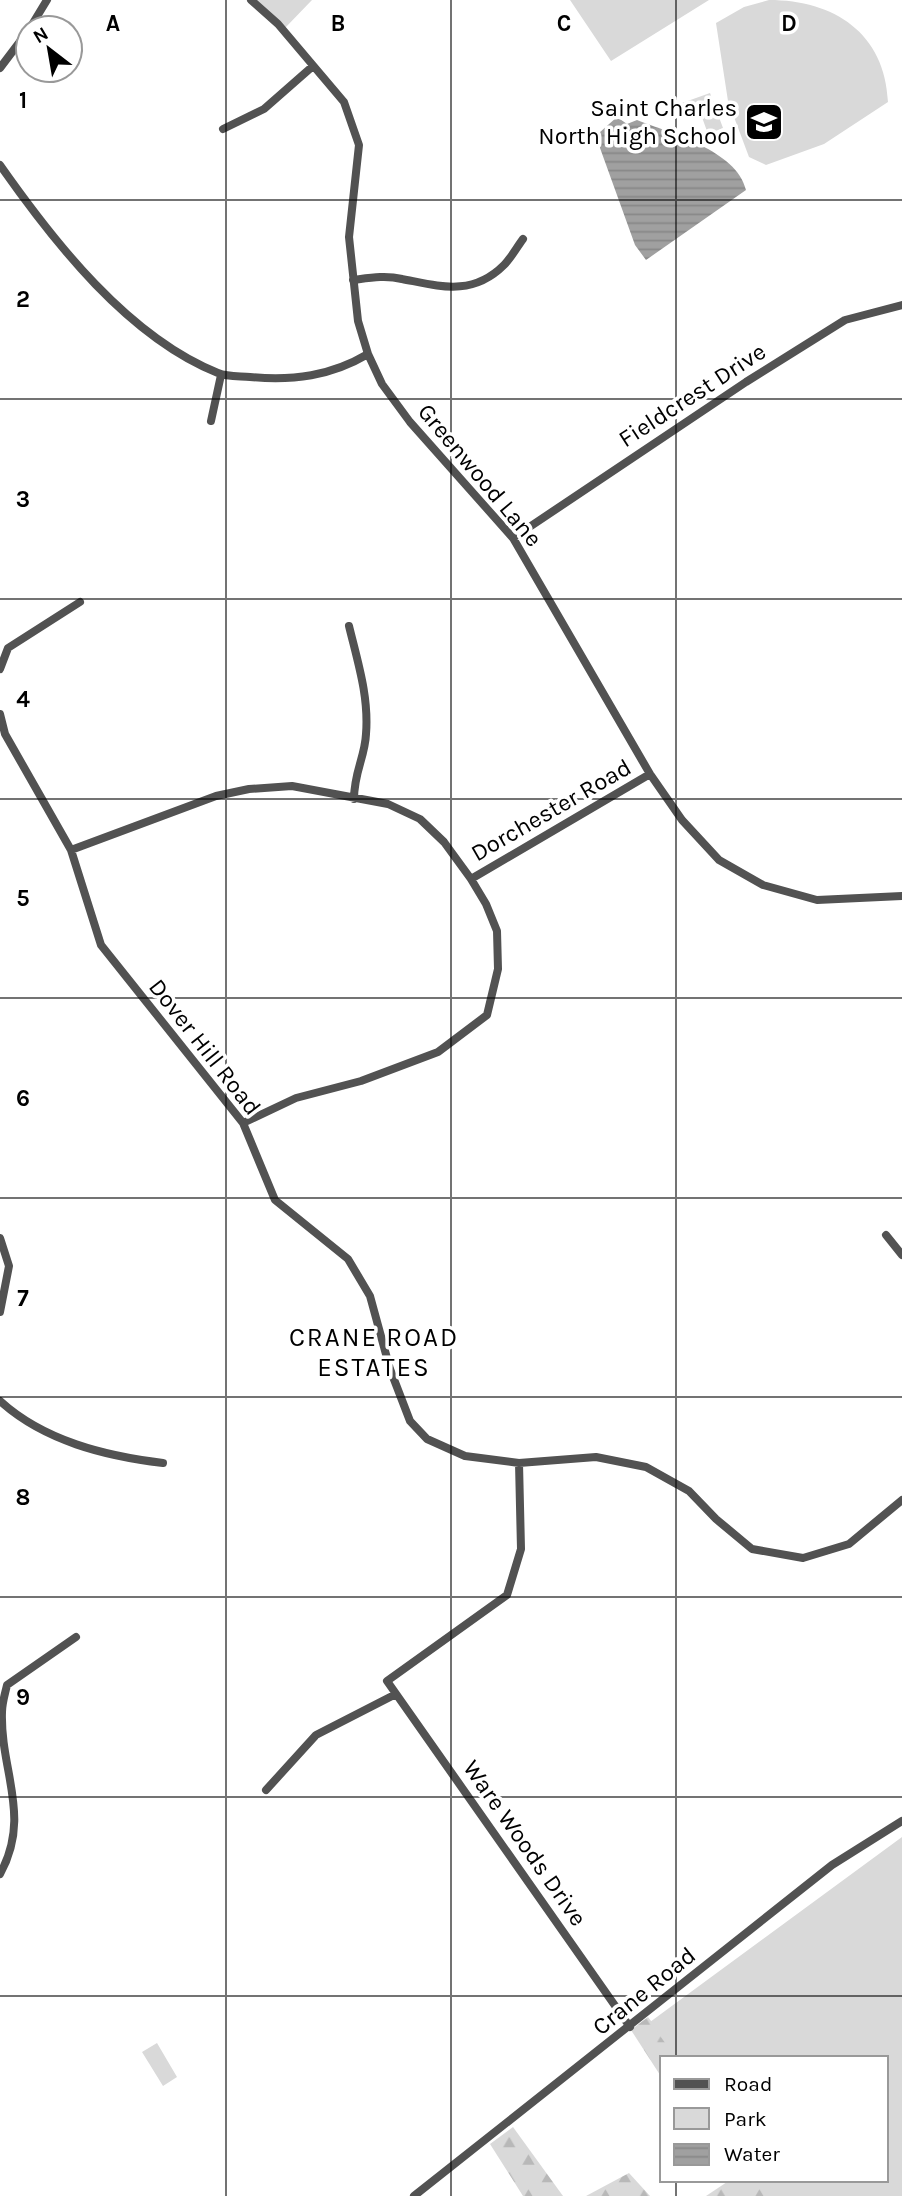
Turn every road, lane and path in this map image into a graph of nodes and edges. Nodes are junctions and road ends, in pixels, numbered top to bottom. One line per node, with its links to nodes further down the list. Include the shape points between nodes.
1 (251, 0): 3 (street, Greenwood Lane)
2 (14, 49): 4 (street)
3 (313, 66): 5 (street, via 264,109); 8 (street, Greenwood Lane, via 344,102 359,145 349,237)
4 (0, 68)
5 (223, 129)
6 (0, 165): 11 (street, via 60,244 133,321 194,362)
7 (523, 239): 8 (street, via 504,265 465,286 446,289 379,276)
8 (353, 279): 10 (street, Greenwood Lane)
9 (902, 305): 13 (street, Fieldcrest Drive, via 845,320)
10 (368, 354): 11 (street, via 326,373 293,379); 13 (street, Greenwood Lane, via 382,384 410,422)
11 (221, 374): 12 (street)
12 (211, 421)
13 (513, 538): 18 (street, Greenwood Lane)
14 (80, 602): 16 (street, via 8,648)
15 (349, 626): 19 (street, via 366,696 366,737 354,776)
16 (0, 669)
17 (0, 714): 20 (street, Dover Hill Road, via 5,734)
18 (650, 774): 21 (street, Dorchester Road); 22 (street, Greenwood Lane, via 682,820 719,860 763,885 817,900)
19 (354, 799): 20 (street, via 292,786 249,789 216,796); 21 (street, via 388,804 420,819)
20 (71, 850): 23 (street, Dover Hill Road, via 101,945)
21 (471, 879): 23 (street, via 497,932 498,969 486,1015 438,1052 361,1081 296,1098)
22 (902, 896)
23 (243, 1124): 30 (street, Dover Hill Road, via 275,1200 348,1259 370,1296 410,1421 445,1449)
24 (886, 1235): 26 (street)
25 (0, 1238): 27 (street, via 9,1266)
26 (902, 1255)
27 (0, 1312)
28 (0, 1401): 29 (street, via 46,1433 121,1458)
29 (163, 1464)
30 (519, 1464): 31 (street, Dover Hill Road, via 596,1457 646,1467 689,1491 752,1549 803,1558 849,1544); 33 (street, Ware Woods Drive, via 521,1549 507,1595 387,1681)
31 (902, 1500)
32 (76, 1637): 36 (street, via 7,1685 1,1713 15,1803 12,1852)
33 (396, 1694): 34 (street, via 316,1735); 37 (street, Ware Woods Drive)
34 (266, 1790)
35 (902, 1821): 37 (street, Crane Road, via 832,1865)
36 (0, 1874)
37 (630, 2027): 38 (street, Crane Road)
38 (414, 2196)

